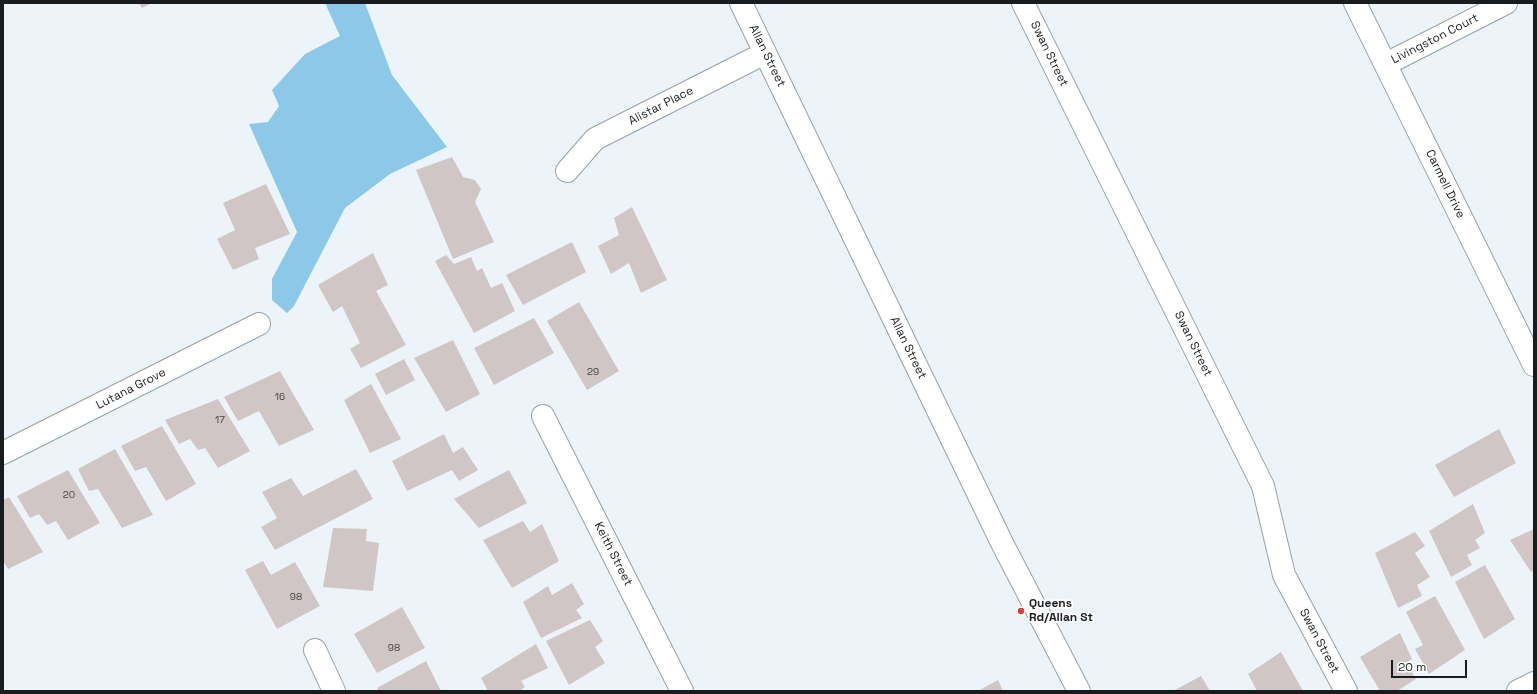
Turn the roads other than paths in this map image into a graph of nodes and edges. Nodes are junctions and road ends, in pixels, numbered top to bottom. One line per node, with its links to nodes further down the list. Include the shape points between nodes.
1 (741, 3): 5 (street, Allan Street)
2 (1023, 3): 18 (street, Swan Street, via 1263,486 1284,575)
3 (1355, 3): 6 (street, Carmell Drive)
4 (1506, 3): 6 (street, Livingston Court)
5 (766, 53): 7 (street, Alistar Place, via 595,139); 17 (street, Allan Street, via 1003,545)
6 (1386, 64): 9 (street, Carmell Drive)
7 (567, 171)
8 (259, 324): 12 (street, Lutana Grove)
9 (1527, 330): 10 (street, Carmell Drive)
10 (1534, 365)
11 (543, 416): 16 (street, Keith Street)
12 (3, 454)
13 (315, 650): 15 (street)
14 (1534, 683): 19 (street)
15 (334, 691)
16 (682, 691)
17 (1079, 691)
18 (1346, 691)
19 (1518, 691)

